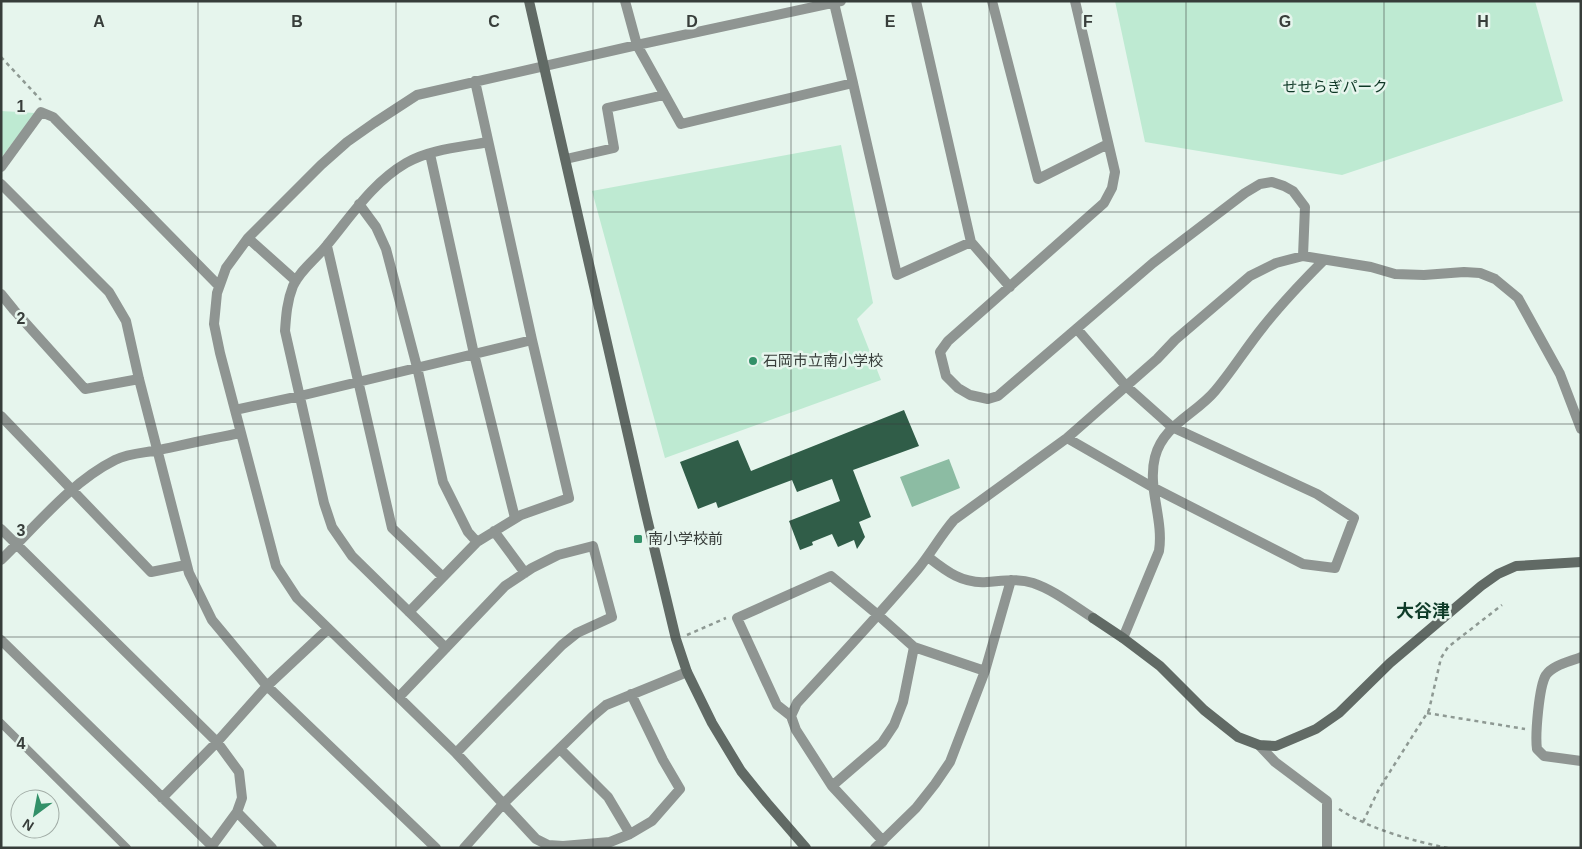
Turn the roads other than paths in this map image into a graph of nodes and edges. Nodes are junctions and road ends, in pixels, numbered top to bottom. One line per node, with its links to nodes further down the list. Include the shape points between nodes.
1 (529, 1): 8 (street)
2 (625, 1): 7 (street)
3 (916, 1): 20 (street)
4 (992, 1): 13 (street, via 1038,179)
5 (1075, 1): 13 (street)
6 (838, 2): 7 (street); 10 (street)
7 (637, 45): 8 (street); 11 (street)
8 (544, 66): 9 (street); 15 (street)
9 (475, 81): 12 (street); 19 (street, via 417,95 374,122 321,165)
10 (853, 84): 11 (street, via 682,124); 20 (street, via 897,275)
11 (664, 95): 15 (street, via 607,108 614,148)
12 (488, 142): 14 (street); 29 (street)
13 (1108, 144): 26 (street, via 1115,172 1112,188 1104,203)
14 (430, 154): 18 (street, via 393,172); 30 (street)
15 (566, 160): 66 (street, via 646,514)
16 (1, 167): 25 (street, via 41,112 53,117)
17 (1, 184): 32 (street, via 109,292 126,321)
18 (359, 204): 21 (street); 31 (street, via 376,227 386,249)
19 (248, 238): 24 (street); 25 (street, via 226,268)
20 (971, 242): 26 (street)
21 (327, 246): 24 (street); 33 (street)
22 (1303, 256): 23 (street); 28 (street, via 1304,207 1293,191 1284,186 1272,182 1260,184 1153,264); 34 (street, via 1276,263 1250,276)
23 (1324, 260): 38 (street, via 1262,328 1214,392); 39 (street, via 1394,274 1464,272 1480,273 1495,279 1518,298 1560,374)
24 (296, 281): 35 (street, via 286,310 285,331)
25 (219, 286): 36 (street, via 214,324)
26 (1010, 287): 28 (street, via 940,352 946,376 958,388 988,399 998,396)
27 (1, 294): 32 (street, via 85,390)
28 (1077, 329): 34 (street)
29 (532, 340): 30 (street); 45 (street, via 569,498)
30 (474, 354): 31 (street); 45 (street)
31 (417, 367): 33 (street); 48 (street, via 443,482 468,532)
32 (139, 379): 42 (street)
33 (358, 382): 35 (street); 55 (street, via 392,528)
34 (1126, 386): 38 (street); 41 (street)
35 (300, 396): 36 (street); 57 (street, via 332,527 352,556)
36 (235, 410): 40 (street)
37 (1, 416): 44 (street)
38 (1172, 427): 43 (street, via 1160,442 1155,456); 43 (street, via 1317,494 1354,518 1335,568 1303,564)
39 (1581, 429)
40 (242, 433): 42 (street); 59 (street, via 276,566 297,598)
41 (1067, 438): 43 (street); 50 (street, via 954,520)
42 (157, 450): 44 (street, via 116,459); 53 (street)
43 (1154, 488): 60 (street, via 1161,537 1159,550)
44 (72, 489): 49 (street); 53 (street, via 152,572)
45 (515, 518): 47 (street)
46 (1, 529): 49 (street)
47 (494, 531): 48 (street); 54 (street)
48 (477, 542): 55 (street)
49 (17, 545): 51 (street); 72 (street)
50 (928, 557): 56 (street, via 946,572 966,580 984,583); 58 (street)
51 (1, 560)
52 (1581, 562): 73 (street, via 1516,566 1498,574 1316,729 1276,746)
53 (186, 565): 67 (street, via 212,620)
54 (525, 573): 63 (street, via 505,586); 75 (street, via 558,555 593,546 612,617 577,633 562,645)
55 (443, 577): 57 (street)
56 (1011, 580): 60 (street, via 1032,583 1052,592); 65 (street)
57 (409, 612): 63 (street)
58 (878, 615): 62 (street); 70 (street, via 797,703); 70 (street, via 831,576 737,618 777,705)
59 (328, 629): 67 (street); 69 (street)
60 (1123, 638): 73 (street, via 1160,666 1238,737)
61 (1, 640): 78 (street)
62 (914, 647): 65 (street); 77 (street, via 903,702 894,725 882,743)
63 (446, 648): 69 (street)
64 (1581, 658): 76 (street, via 1557,666 1542,683 1536,749 1544,756)
65 (985, 671): 82 (street, via 950,762 916,808)
66 (687, 672): 68 (street); 88 (street, via 741,771)
67 (267, 686): 72 (street); 86 (street)
68 (631, 694): 74 (street, via 593,716); 81 (street, via 680,789 652,821)
69 (398, 697): 75 (street)
70 (791, 716): 77 (street, via 796,730)
71 (1, 723): 84 (lane)
72 (217, 742): 78 (street); 80 (street, via 239,772 242,798)
73 (1258, 745): 89 (street, via 1327,801)
74 (560, 749): 79 (street); 81 (street, via 608,797)
75 (456, 753): 79 (street)
76 (1581, 761)
77 (832, 786): 82 (street)
78 (162, 798): 80 (street, via 212,846)
79 (503, 804): 83 (street, via 536,839); 87 (street)
80 (236, 812): 85 (street)
81 (630, 834): 83 (street, via 610,842)
82 (879, 844)
83 (562, 847)
84 (127, 848)
85 (272, 848)
86 (436, 848)
87 (464, 848)
88 (806, 848)
89 (1326, 848)

